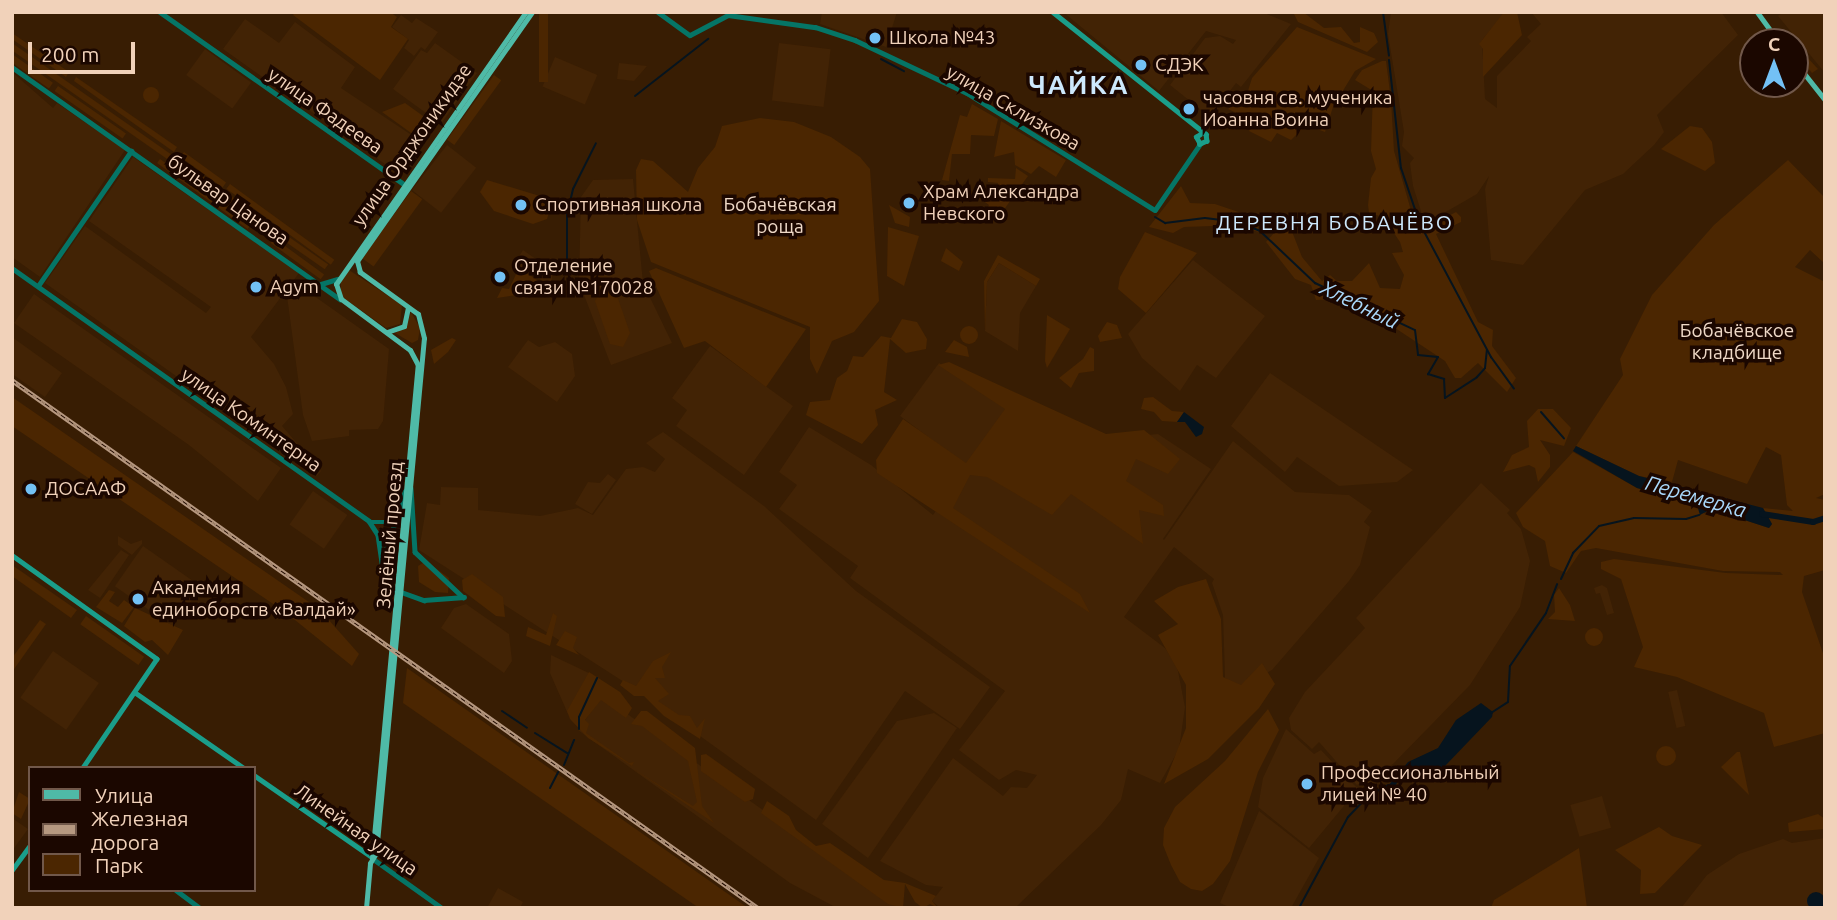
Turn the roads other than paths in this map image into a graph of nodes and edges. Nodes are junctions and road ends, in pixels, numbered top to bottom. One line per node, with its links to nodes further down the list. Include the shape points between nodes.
1 (160, 12): 19 (street, улица Фадеева)
2 (526, 12): 12 (main road, улица Орджоникидзе)
3 (532, 12): 14 (main road, улица Орджоникидзе)
4 (658, 12): 18 (street, улица Склизкова, via 690,36 729,15 815,27 855,40 967,93 1155,210)
5 (1053, 12): 11 (main road)
6 (1757, 12): 7 (main road)
7 (1769, 28)
8 (12, 67): 17 (street, бульвар Цанова)
9 (1809, 80): 10 (main road)
10 (1825, 100)
11 (1191, 124): 13 (main road); 15 (main road)
12 (444, 128): 14 (main road); 19 (main road, улица Орджоникидзе)
13 (1203, 132): 15 (main road); 16 (main road, via 1208,139)
14 (445, 136): 22 (main road, улица Орджоникидзе, via 358,259)
15 (1196, 138): 16 (main road); 18 (street)
16 (1200, 144): 18 (street)
17 (131, 151): 24 (street, бульвар Цанова); 25 (street)
18 (1193, 154)
19 (404, 184): 20 (main road, улица Орджоникидзе)
20 (348, 264): 22 (street); 23 (main road, улица Орджоникидзе)
21 (12, 268): 25 (street, улица Коминтерна)
22 (360, 272): 27 (main road)
23 (337, 279): 24 (street, via 326,285); 26 (main road)
24 (317, 282): 26 (street, бульвар Цанова)
25 (38, 286): 33 (street, улица Коминтерна)
26 (341, 299): 28 (main road, бульвар Цанова)
27 (406, 304): 28 (main road, via 405,324); 29 (main road, via 421,318)
28 (387, 332): 30 (main road, бульвар Цанова)
29 (424, 338): 30 (main road, via 417,346); 32 (main road, Зелёный проезд)
30 (404, 345): 31 (main road, бульвар Цанова)
31 (418, 365): 32 (main road, Зелёный проезд)
32 (408, 486): 34 (street); 37 (street, via 415,552); 44 (main road, Зелёный проезд)
33 (369, 521): 34 (street, via 380,525); 36 (street, via 378,535)
34 (394, 522): 36 (street)
35 (12, 555): 39 (main road, via 157,662)
36 (382, 562): 38 (street, via 386,580 397,592 419,599)
37 (452, 587): 38 (street); 38 (street, via 464,597)
38 (444, 599)
39 (136, 693): 40 (main road); 41 (main road)
40 (84, 766)
41 (240, 766)
42 (256, 776): 44 (main road, Линейная улица)
43 (28, 848): 45 (main road)
44 (372, 858): 48 (main road, Зелёный проезд); 49 (street, Линейная улица)
45 (12, 870)
46 (179, 892): 47 (street)
47 (200, 908)
48 (366, 908)
49 (442, 908)

